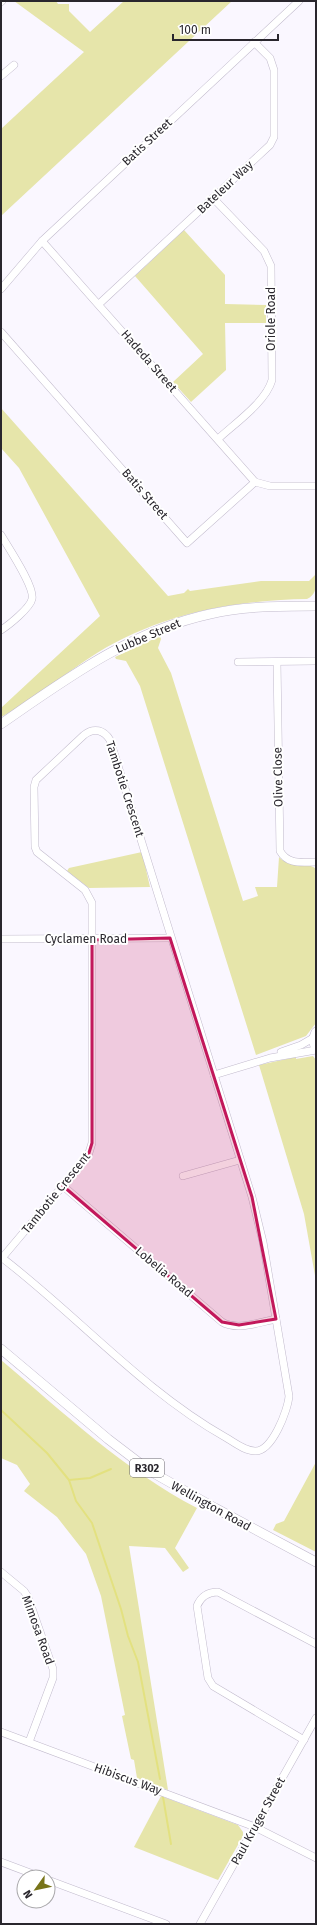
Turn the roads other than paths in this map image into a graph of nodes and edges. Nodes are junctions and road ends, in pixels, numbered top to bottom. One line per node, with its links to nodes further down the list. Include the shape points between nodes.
1 (299, 1): 2 (street, Batis Street)
2 (254, 42): 5 (street, Bateleur Way, via 270,58 274,70 274,137 270,145); 6 (street, Batis Street)
3 (14, 65): 4 (street)
4 (1, 76)
5 (213, 198): 8 (street, Bateleur Way); 10 (street, Oriole Road, via 264,251 271,266 272,380 269,389 260,399)
6 (42, 240): 7 (street, Batis Street); 8 (street, Hadeda Street)
7 (1, 289)
8 (99, 304): 10 (street, Hadeda Street)
9 (1, 332): 11 (street, Batis Street, via 187,543)
10 (218, 439): 11 (street, Hadeda Street)
11 (255, 482): 12 (street, via 270,486)
12 (316, 486)
13 (1, 535): 15 (street, via 32,595 30,604)
14 (316, 606): 19 (main road, Lubbe Street, via 230,610 165,627 112,651)
15 (1, 630)
16 (314, 661): 18 (street)
17 (238, 662): 18 (street)
18 (278, 662): 20 (street, Olive Close, via 280,851 292,862)
19 (1, 724)
20 (316, 862)
21 (170, 938): 23 (street, Cyclamen Road); 23 (street, Tambotie Crescent, via 110,740 103,732 95,730 84,735 38,777 34,787 36,849 40,856 88,893 92,903); 27 (street, Tambotie Crescent)
22 (1, 939): 23 (street, Cyclamen Road)
23 (92, 940): 30 (street, Tambotie Crescent, via 92,1143 88,1156)
24 (315, 1035): 25 (main road, via 313,1044); 26 (street, via 301,1045)
25 (316, 1049): 26 (street)
26 (270, 1058): 27 (street)
27 (214, 1075): 28 (street, Tambotie Crescent)
28 (240, 1160): 29 (street); 32 (street, Tambotie Crescent, via 259,1226)
29 (183, 1176)
30 (63, 1186): 31 (street, Tambotie Crescent); 32 (street, Lobelia Road, via 222,1322 233,1326)
31 (2, 1258): 32 (street, Tambotie Crescent, via 171,1402 207,1427 253,1451 263,1450 270,1443 285,1415 288,1402)
32 (276, 1319)
33 (1, 1349): 34 (main road, Wellington Road / R302, via 150,1471)
34 (316, 1562)
35 (1, 1572): 40 (street, Mimosa Road, via 28,1597 53,1668 53,1678)
36 (316, 1644): 39 (street, via 218,1592 209,1593 197,1606 208,1678 212,1686)
37 (316, 1718): 39 (street, Paul Kruger Street)
38 (1, 1732): 40 (street, Hibiscus Way)
39 (304, 1740): 41 (street, Paul Kruger Street)
40 (28, 1742): 41 (street, Hibiscus Way)
41 (255, 1827): 42 (street, Hibiscus Way); 47 (street, Paul Kruger Street)
42 (316, 1858)
43 (1, 1862): 44 (street)
44 (20, 1869)
45 (56, 1883): 46 (street)
46 (166, 1924)
47 (200, 1924)

